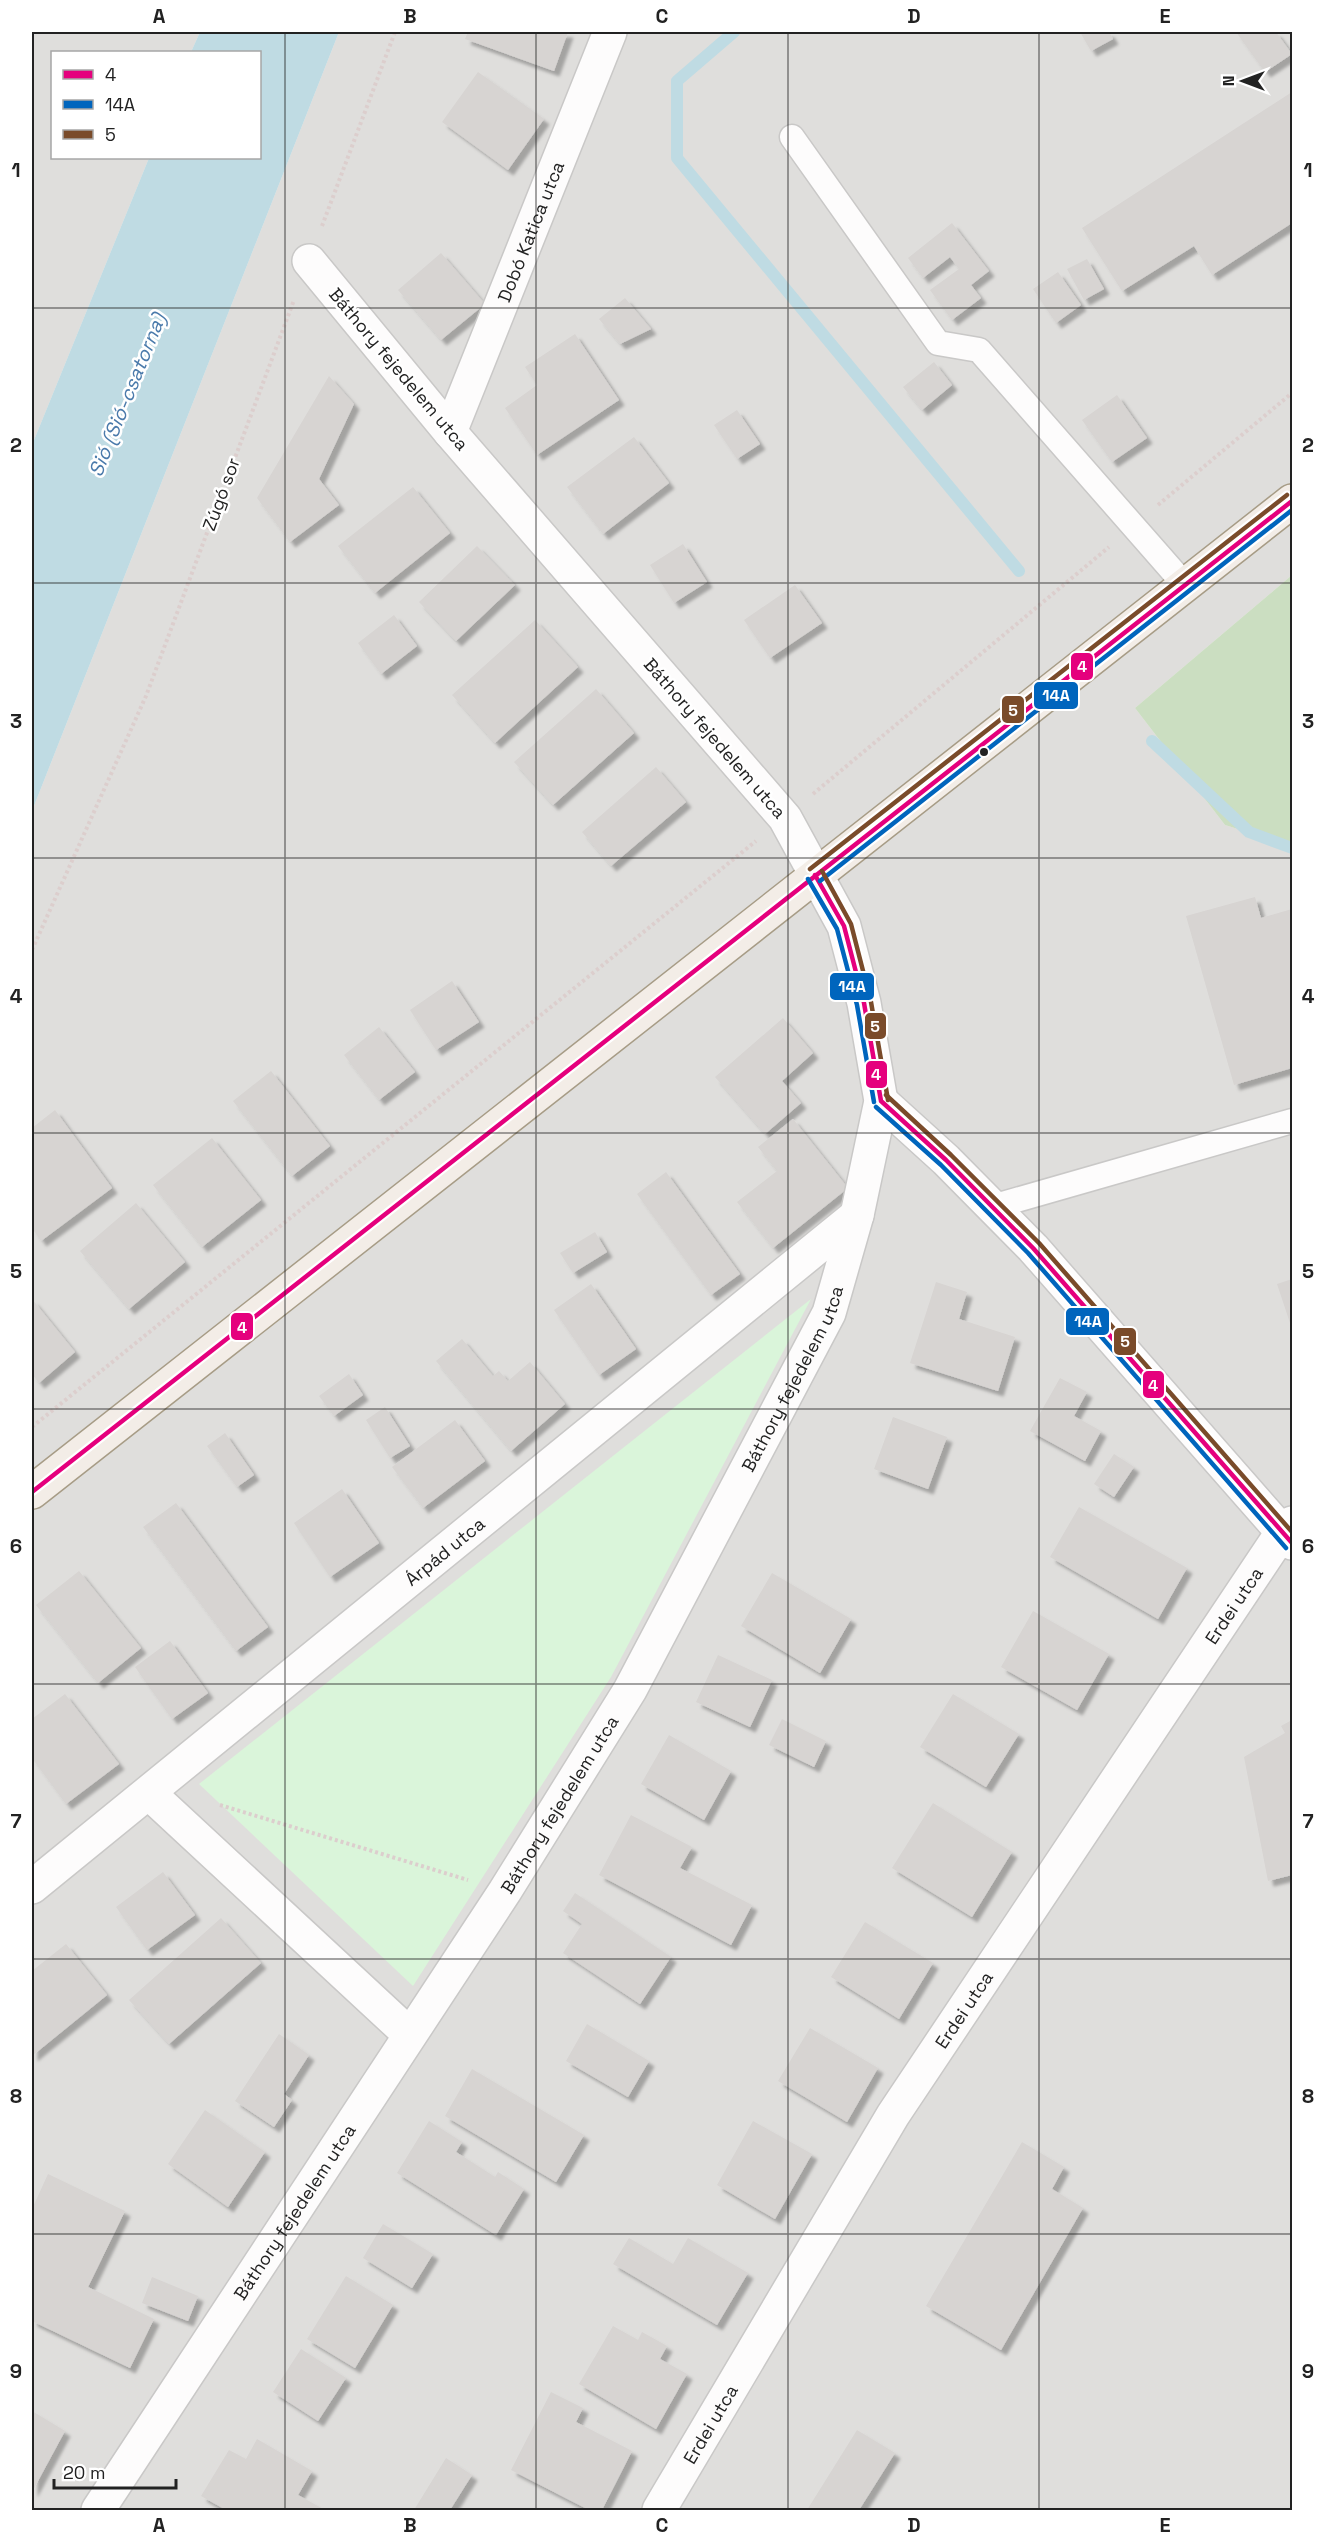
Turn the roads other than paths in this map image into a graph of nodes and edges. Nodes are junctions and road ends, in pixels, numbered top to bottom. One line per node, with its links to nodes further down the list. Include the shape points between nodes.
1 (610, 32): 4 (street, Dobó Katica utca)
2 (792, 137): 6 (lane, via 938,343 979,350)
3 (309, 261): 4 (street, Báthory fejedelem utca)
4 (450, 432): 7 (street, Báthory fejedelem utca, via 785,818)
5 (1293, 501): 6 (main road)
6 (1185, 585): 7 (main road)
7 (815, 875): 8 (street, Báthory fejedelem utca, via 844,926 864,1003); 12 (main road)
8 (881, 1101): 10 (street); 11 (street, Báthory fejedelem utca)
9 (1293, 1121): 10 (lane)
10 (992, 1206): 13 (street)
11 (857, 1215): 14 (street, Árpád utca); 16 (street, Báthory fejedelem utca, via 824,1324 630,1690 506,1891)
12 (32, 1492)
13 (1289, 1533): 18 (street, Erdei utca, via 893,2115)
14 (160, 1785): 15 (street, Árpád utca); 16 (street)
15 (32, 1887)
16 (409, 2034): 17 (street, Báthory fejedelem utca)
17 (98, 2511)
18 (659, 2511)

